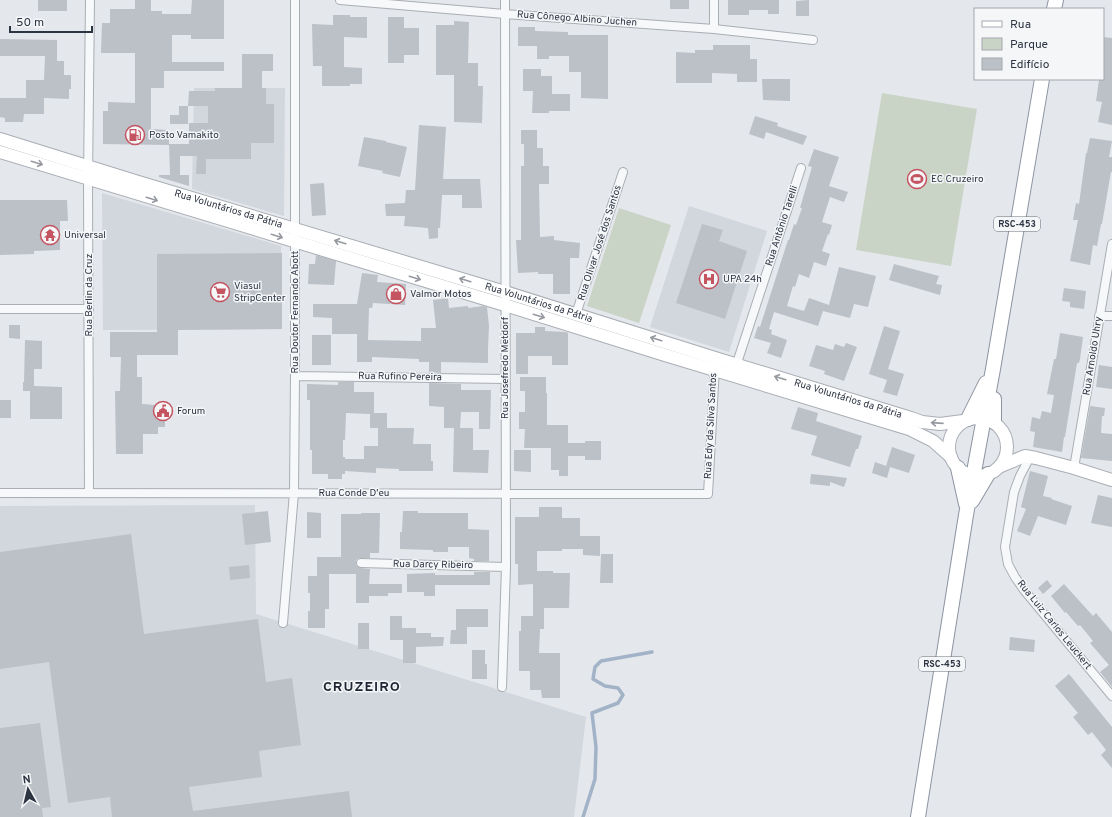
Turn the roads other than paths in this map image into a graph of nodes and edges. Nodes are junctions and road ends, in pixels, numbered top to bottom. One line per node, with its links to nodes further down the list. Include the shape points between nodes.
1 (90, 0): 12 (street, Rua Berlin da Cruz)
2 (295, 0): 17 (street, Rua Doutor Fernando Abott)
3 (340, 0): 6 (street, Rua Cônego Albino Juchen)
4 (505, 0): 6 (street, Rua Josefredo Metdorf)
5 (714, 0): 7 (street)
6 (505, 14): 7 (street, Rua Cônego Albino Juchen); 22 (street, Rua Josefredo Metdorf)
7 (714, 29): 8 (street, Rua Cônego Albino Juchen)
8 (813, 40)
9 (1042, 80): 32 (highway, RSC-453)
10 (0, 139): 12 (main road, Rua Voluntários da Pátria)
11 (0, 152): 15 (main road, Rua Voluntários da Pátria, one-way to 15)
12 (88, 167): 15 (street, Rua Berlin da Cruz); 16 (main road, Rua Voluntários da Pátria)
13 (801, 168): 33 (street, Rua Antônio Tarelli)
14 (623, 172): 26 (street, Rua Olivar José dos Santos)
15 (88, 179): 16 (main road, Rua Voluntários da Pátria); 25 (street, Rua Berlin da Cruz)
16 (133, 187): 17 (main road, Rua Voluntários da Pátria); 18 (main road, Rua Voluntários da Pátria, one-way to 18)
17 (294, 228): 18 (street, Rua Doutor Fernando Abott); 20 (main road, Rua Voluntários da Pátria, one-way to 17)
18 (295, 242): 21 (main road, Rua Voluntários da Pátria); 34 (street, Rua Doutor Fernando Abott)
19 (1112, 244): 27 (street, Rua Arnoldo Uhry)
20 (398, 260): 21 (main road); 22 (main road, Rua Voluntários da Pátria, one-way to 20)
21 (393, 271): 23 (main road, Rua Voluntários da Pátria, one-way to 23)
22 (505, 292): 23 (street, Rua Josefredo Metdorf); 26 (main road, Rua Voluntários da Pátria)
23 (505, 305): 30 (main road, Rua Voluntários da Pátria, one-way to 30); 35 (street, Rua Josefredo Metdorf)
24 (0, 309): 25 (street)
25 (88, 309): 47 (street, Rua Berlin da Cruz)
26 (576, 314): 29 (main road, Rua Voluntários da Pátria)
27 (1099, 316): 28 (street); 42 (street, Rua Arnoldo Uhry)
28 (1112, 316)
29 (615, 326): 30 (main road); 31 (main road, Rua Voluntários da Pátria, one-way to 29)
30 (611, 338): 31 (main road, Rua Voluntários da Pátria, via 671,357)
31 (713, 362): 33 (main road, Rua Voluntários da Pátria); 50 (street, Rua Edy da Silva Santos)
32 (993, 369): 36 (highway); 37 (highway, RSC-453)
33 (735, 370): 36 (main road, Rua Voluntários da Pátria, one-way to 33, via 940,424 922,422); 40 (main road, Rua Voluntários da Pátria, via 909,429 933,441)
34 (295, 376): 35 (street, Rua Rufino Pereira); 48 (street, Rua Doutor Fernando Abott)
35 (505, 379): 49 (street, Rua Josefredo Metdorf)
36 (966, 420): 37 (main road, Rua Voluntários da Pátria); 40 (main road, via 955,428 950,437 949,454)
37 (989, 420): 38 (main road, via 1002,429); 44 (highway, RSC-453)
38 (1007, 439): 39 (main road); 41 (main road, via 1008,449)
39 (1027, 457): 41 (main road); 42 (main road); 56 (street, Rua Luiz Carlos Leuckert, via 1014,492 1005,547 1008,564 1024,590)
40 (954, 462): 44 (main road, Rua Voluntários da Pátria, via 961,470); 51 (highway)
41 (1001, 466): 43 (main road)
42 (1074, 468): 45 (main road)
43 (988, 474): 44 (main road); 51 (highway)
44 (973, 476): 51 (highway, RSC-453)
45 (1112, 480)
46 (0, 493): 47 (street, Rua Conde D'eu)
47 (89, 493): 48 (street, Rua Conde D'eu)
48 (294, 493): 49 (street, Rua Conde D'eu); 54 (street, Rua Doutor Fernando Abott)
49 (505, 493): 50 (street, Rua Conde D'eu); 53 (street, Rua Josefredo Metdorf)
50 (708, 494)
51 (967, 510): 57 (highway, RSC-453)
52 (361, 563): 53 (street, Rua Darcy Ribeiro)
53 (506, 567): 55 (street, Rua Josefredo Metdorf)
54 (283, 623)
55 (502, 687)
56 (1112, 696)
57 (918, 817)

